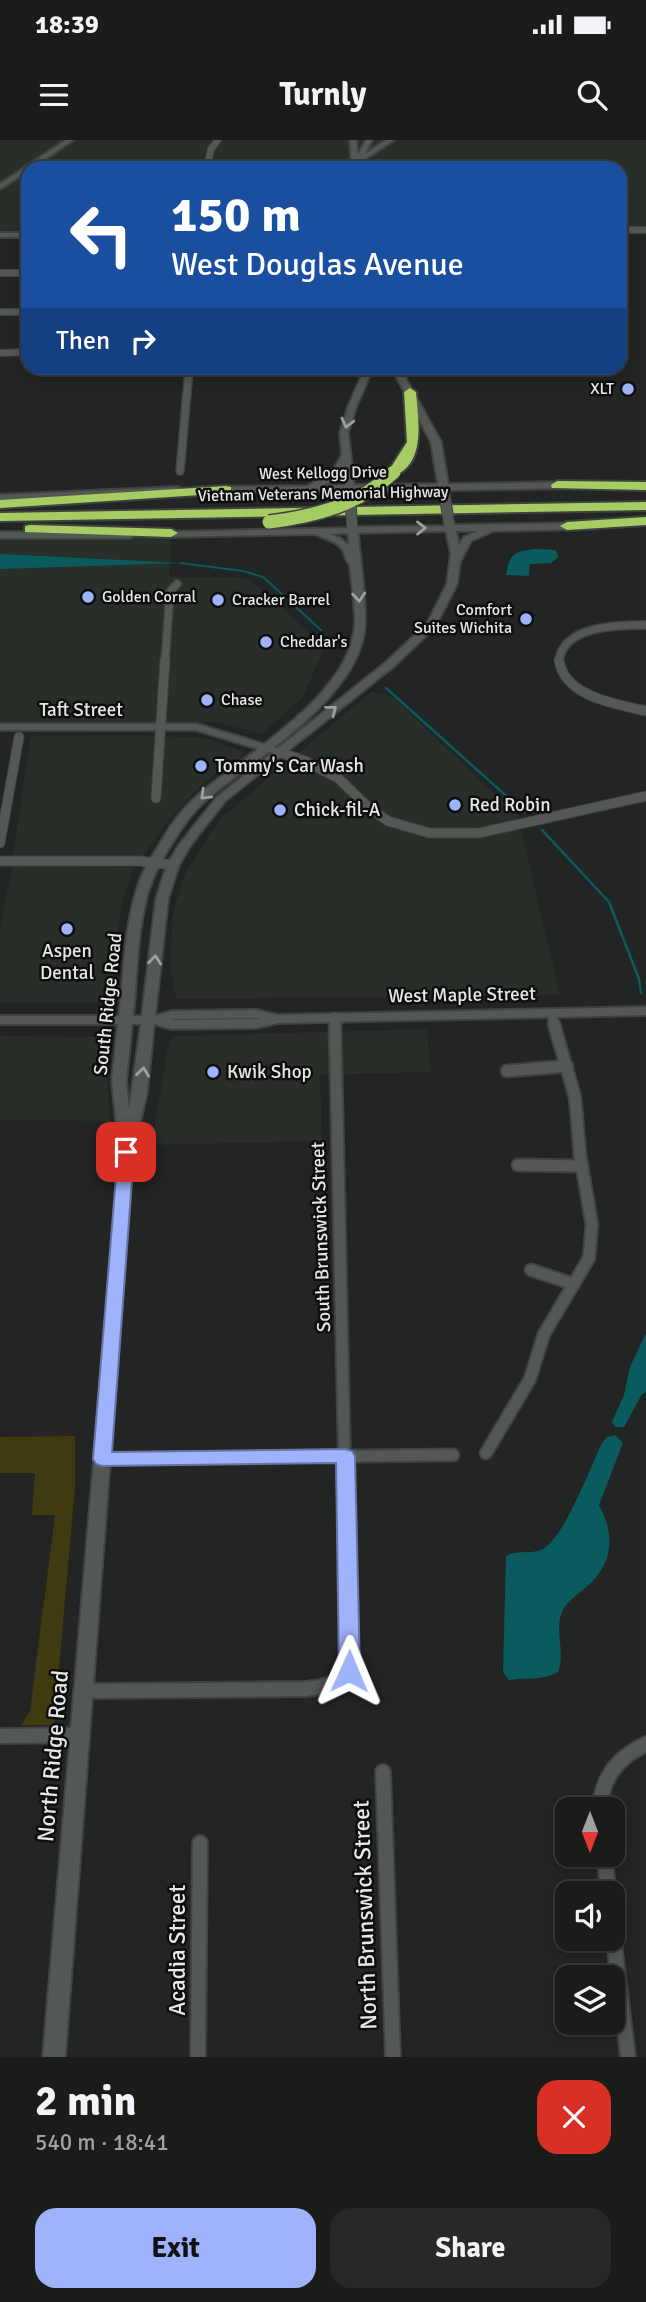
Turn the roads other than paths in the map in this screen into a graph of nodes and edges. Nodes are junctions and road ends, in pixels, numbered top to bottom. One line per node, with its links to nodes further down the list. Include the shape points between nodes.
1 (70, 140): 7 (street)
2 (218, 140): 8 (street)
3 (353, 140): 9 (main road)
4 (372, 140): 6 (main road); 10 (main road)
5 (391, 140): 6 (main road)
6 (363, 159)
7 (38, 161)
8 (208, 161)
9 (356, 161)
10 (360, 161)
11 (21, 173): 12 (street)
12 (0, 187)
13 (627, 230): 14 (street)
14 (646, 230)
15 (0, 235): 16 (street)
16 (21, 235)
17 (0, 273): 18 (street)
18 (21, 273)
19 (0, 312): 20 (street)
20 (21, 312)
21 (21, 352): 22 (street)
22 (0, 353)
23 (188, 375): 29 (street)
24 (366, 375): 27 (main road, one-way to 27, via 346,425)
25 (400, 375): 26 (main road)
26 (410, 392): 28 (main road, via 432,431); 49 (highway, bridge, via 414,443 394,472 345,505 269,522)
27 (345, 449): 33 (main road, via 335,476 317,485); 36 (main road, South Ridge Road)
28 (439, 458): 32 (main road, via 459,478); 34 (main road)
29 (180, 471)
30 (646, 484): 31 (highway)
31 (557, 485): 32 (main road, West Kellogg Drive)
32 (501, 486): 34 (main road, West Kellogg Drive)
33 (289, 489): 35 (main road, West Kellogg Drive); 36 (main road, West Kellogg Drive)
34 (444, 489): 36 (main road, West Kellogg Drive); 44 (main road, bridge)
35 (226, 490): 37 (main road, West Kellogg Drive); 39 (highway)
36 (350, 491): 47 (main road, South Ridge Road, bridge)
37 (0, 498)
38 (646, 499): 41 (highway, Vietnam Veterans Memorial Highway)
39 (0, 504)
40 (646, 506): 42 (highway, Vietnam Veterans Memorial Highway)
41 (0, 510)
42 (0, 517)
43 (646, 523): 46 (highway)
44 (450, 525): 45 (main road); 47 (main road, one-way to 44); 53 (main road)
45 (509, 526): 46 (main road); 53 (main road, via 467,539)
46 (567, 526)
47 (352, 527): 50 (main road); 54 (main road, South Ridge Road)
48 (0, 528): 49 (highway)
49 (30, 529): 51 (highway)
50 (290, 530): 51 (main road); 54 (main road, via 338,540 349,551)
51 (171, 533): 52 (main road)
52 (0, 535)
53 (456, 564): 62 (main road, South Ridge Road, one-way to 53, via 412,645 444,604)
54 (357, 573): 61 (main road, South Ridge Road, one-way to 61, via 360,625 343,674 311,709)
55 (177, 584): 59 (street, via 170,592)
56 (646, 625): 57 (street, via 614,626 578,636 560,652 559,666 565,676 594,696)
57 (646, 711)
58 (0, 727): 59 (street, Taft Street)
59 (162, 727): 61 (street, Taft Street, via 204,728); 64 (street)
60 (19, 737): 65 (street)
61 (264, 747): 62 (street, Taft Street); 67 (main road, South Ridge Road, one-way to 67, via 199,800)
62 (279, 752): 63 (street, via 338,778 385,819 429,833 479,833); 68 (main road, South Ridge Road, via 222,799)
63 (646, 796)
64 (156, 798)
65 (0, 843)
66 (0, 861): 67 (street)
67 (156, 863): 68 (street); 72 (main road, South Ridge Road, via 143,888 137,916)
68 (173, 865): 74 (main road, South Ridge Road, one-way to 68, via 162,899)
69 (646, 1012): 70 (main road, West Maple Street)
70 (551, 1013): 71 (main road, West Maple Street); 75 (street)
71 (335, 1017): 74 (main road, West Maple Street, via 244,1024 171,1025); 85 (street, South Brunswick Street)
72 (127, 1019): 73 (main road, West Maple Street); 74 (main road, West Maple Street); 77 (main road, South Ridge Road, via 119,1081)
73 (0, 1020)
74 (154, 1020): 77 (main road, South Ridge Road, one-way to 74)
75 (567, 1066): 76 (street); 79 (street)
76 (507, 1071)
77 (126, 1152): 82 (main road, South Ridge Road)
78 (518, 1165): 79 (street)
79 (582, 1166): 81 (street, via 592,1225 589,1258)
80 (531, 1270): 81 (street)
81 (574, 1284): 83 (street, via 544,1334 530,1379)
82 (108, 1390): 86 (main road, North Ridge Road)
83 (486, 1453)
84 (453, 1455): 85 (street)
85 (345, 1456): 86 (street); 87 (street, via 350,1652 343,1681 299,1689)
86 (102, 1459): 87 (main road, North Ridge Road)
87 (83, 1691): 88 (main road, North Ridge Road)
88 (80, 1735): 89 (street); 95 (main road, North Ridge Road)
89 (0, 1736)
90 (646, 1744): 92 (street, via 613,1765)
91 (383, 1772): 97 (street, North Brunswick Street)
92 (601, 1797)
93 (200, 1843): 96 (street, Acadia Street)
94 (615, 1951): 98 (street)
95 (54, 2057)
96 (198, 2057)
97 (393, 2057)
98 (628, 2057)

